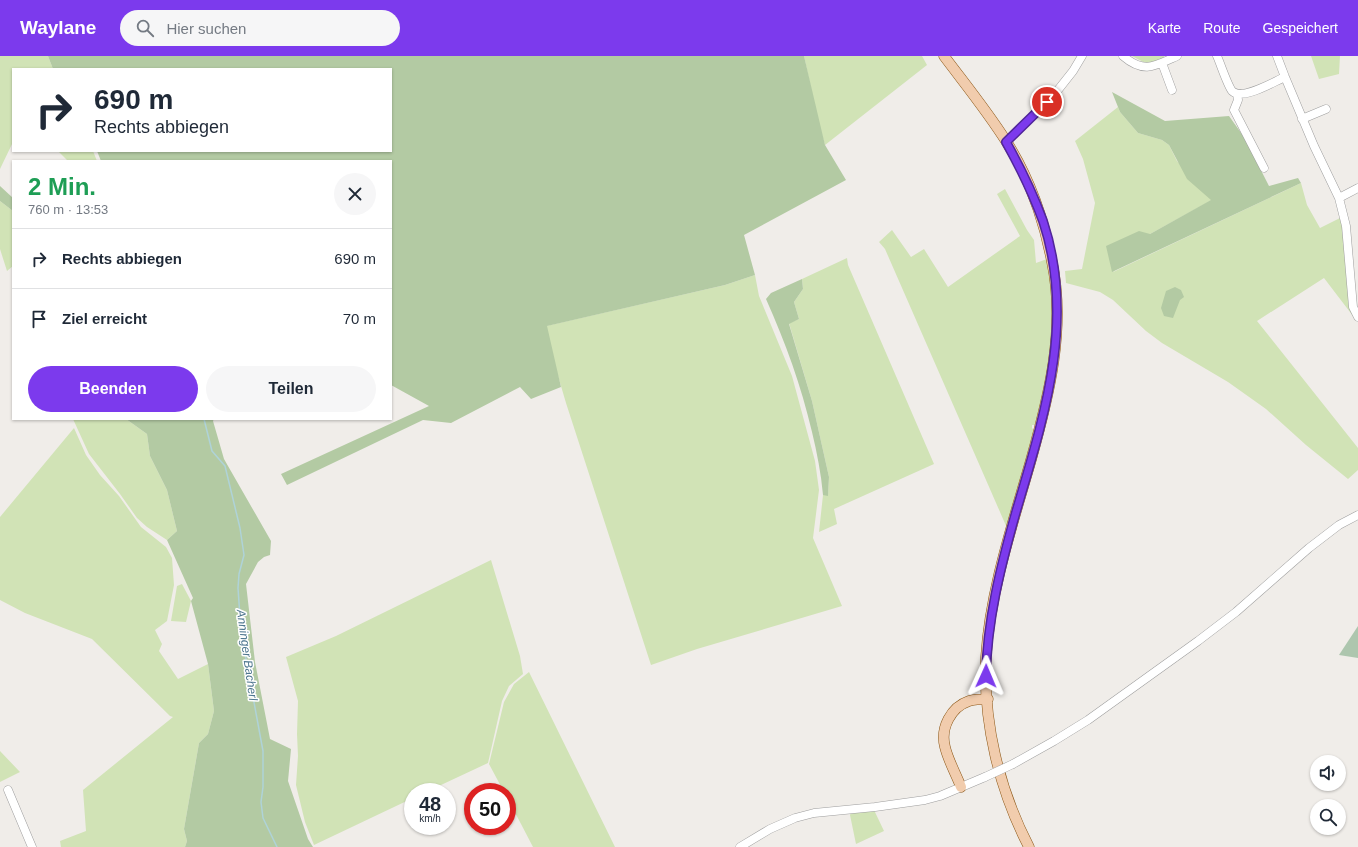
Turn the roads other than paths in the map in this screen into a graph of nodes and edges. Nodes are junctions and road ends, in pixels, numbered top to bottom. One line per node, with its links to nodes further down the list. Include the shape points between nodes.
1 (944, 56): 13 (main road)
2 (1082, 56): 13 (street, via 1054,95)
3 (1123, 56): 7 (street, via 1138,66)
4 (1177, 56): 7 (street)
5 (1217, 56): 10 (street, via 1231,90)
6 (1277, 56): 8 (street)
7 (1162, 63): 9 (street)
8 (1284, 77): 10 (street, via 1245,95); 12 (street)
9 (1172, 90)
10 (1237, 94): 14 (street, via 1238,100 1234,110)
11 (1326, 109): 12 (street)
12 (1302, 119): 16 (street)
13 (1006, 142): 19 (main road, via 1023,173 1043,222 1053,263 1056,331 1050,388 1008,539 995,596 986,656)
14 (1264, 168)
15 (1358, 188): 16 (street)
16 (1339, 198): 17 (street, via 1346,226 1353,307)
17 (1358, 317)
18 (1358, 515): 20 (street, bridge, via 1339,525 1309,548 1198,642 1088,720 1013,764)
19 (988, 699): 20 (main road, via 971,700 963,704 954,711 945,728 945,747); 24 (main road, via 990,724 1003,785)
20 (961, 788): 23 (street, via 940,796 910,802 803,816 777,825)
21 (8, 790): 22 (street)
22 (32, 847)
23 (740, 847)
24 (1029, 847)

